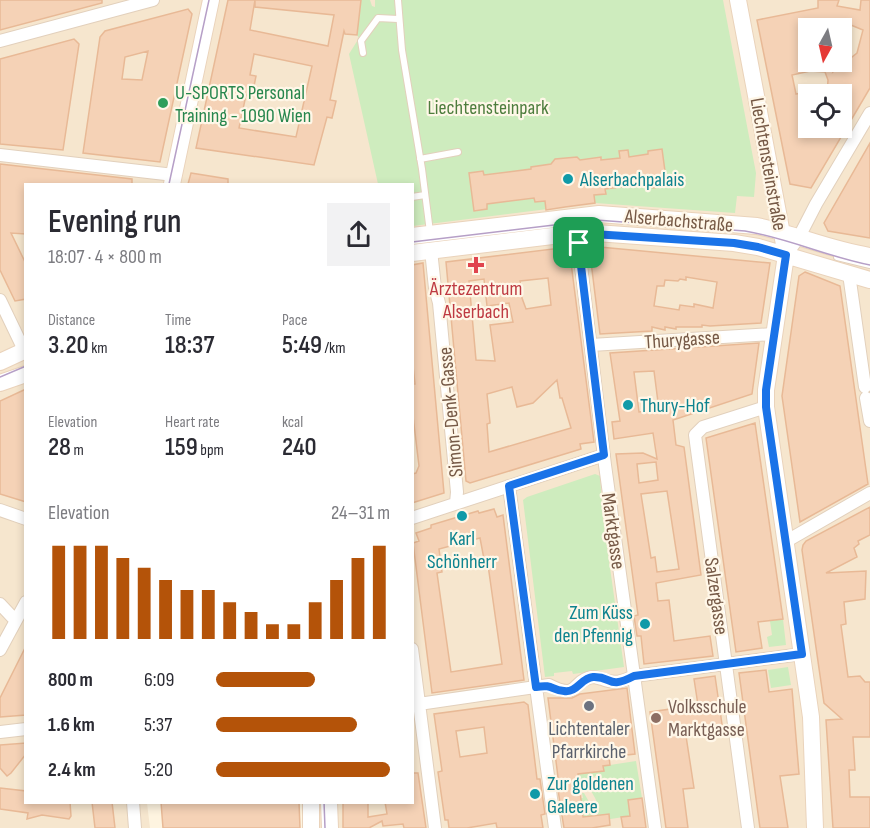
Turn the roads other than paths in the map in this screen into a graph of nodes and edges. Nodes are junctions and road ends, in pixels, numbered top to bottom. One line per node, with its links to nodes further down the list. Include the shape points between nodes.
1 (153, 0): 6 (street)
2 (211, 0): 12 (street)
3 (398, 0): 5 (lane)
4 (738, 0): 15 (street, Liechtensteinstraße)
5 (399, 19): 7 (lane, via 378,18 361,41); 11 (lane)
6 (0, 41)
7 (363, 53)
8 (870, 113): 19 (street)
9 (458, 152): 11 (lane)
10 (0, 155): 12 (street)
11 (420, 159): 13 (lane)
12 (173, 180)
13 (425, 195): 14 (lane); 16 (lane)
14 (414, 197)
15 (780, 231): 16 (street, Alserbachstraße, via 599,214); 19 (street, Alserbachstraße)
16 (430, 232): 18 (street, Alserbachstraße)
17 (577, 233): 19 (street, Alserbachstraße, via 758,247); 20 (street, Alserbachstraße); 30 (street, Marktgasse)
18 (414, 236)
19 (793, 245): 21 (lane, Alserbachstraße); 23 (street, Alserbachstraße); 26 (street, Alserbachstraße); 29 (street, Liechtensteinstraße)
20 (431, 250): 22 (street, Alserbachstraße); 41 (street, Simon-Denk-Gasse, via 440,303)
21 (821, 252)
22 (414, 253)
23 (870, 255)
24 (833, 256): 25 (lane)
25 (870, 265)
26 (849, 274): 27 (street, Alserbachstraße); 37 (street)
27 (870, 279)
28 (0, 300): 31 (street)
29 (773, 333): 30 (street, Thurygasse); 36 (street, Liechtensteinstraße)
30 (591, 345): 38 (street, Marktgasse)
31 (24, 348)
32 (24, 350): 33 (street)
33 (0, 362)
34 (24, 375): 35 (street)
35 (0, 383)
36 (766, 407): 45 (street, Liechtensteinstraße); 51 (street, Salzergasse, via 703,427 695,435)
37 (870, 421)
38 (604, 455): 39 (street); 53 (street, Marktgasse)
39 (509, 486): 41 (street); 54 (street)
40 (870, 493): 45 (street)
41 (456, 503): 43 (street)
42 (0, 510): 44 (street)
43 (414, 517)
44 (24, 518)
45 (785, 542): 50 (street, Liechtensteinstraße)
46 (0, 604): 48 (street)
47 (24, 605): 48 (street)
48 (15, 620): 49 (street)
49 (0, 650)
50 (802, 654): 51 (street); 68 (street, Liechtensteinstraße, via 811,717)
51 (726, 664): 53 (street); 67 (street, Salzergasse)
52 (414, 676): 55 (street)
53 (634, 676): 54 (street, via 614,683 591,677 574,690 564,692 549,685); 66 (street, Marktgasse)
54 (536, 687): 55 (street); 65 (street)
55 (416, 704): 64 (street)
56 (24, 729): 57 (street)
57 (0, 732)
58 (133, 804): 61 (street)
59 (311, 804): 62 (street)
60 (329, 804): 63 (street)
61 (135, 828)
62 (311, 828)
63 (330, 828)
64 (435, 828)
65 (555, 828)
66 (655, 828)
67 (748, 828)
68 (815, 828)

